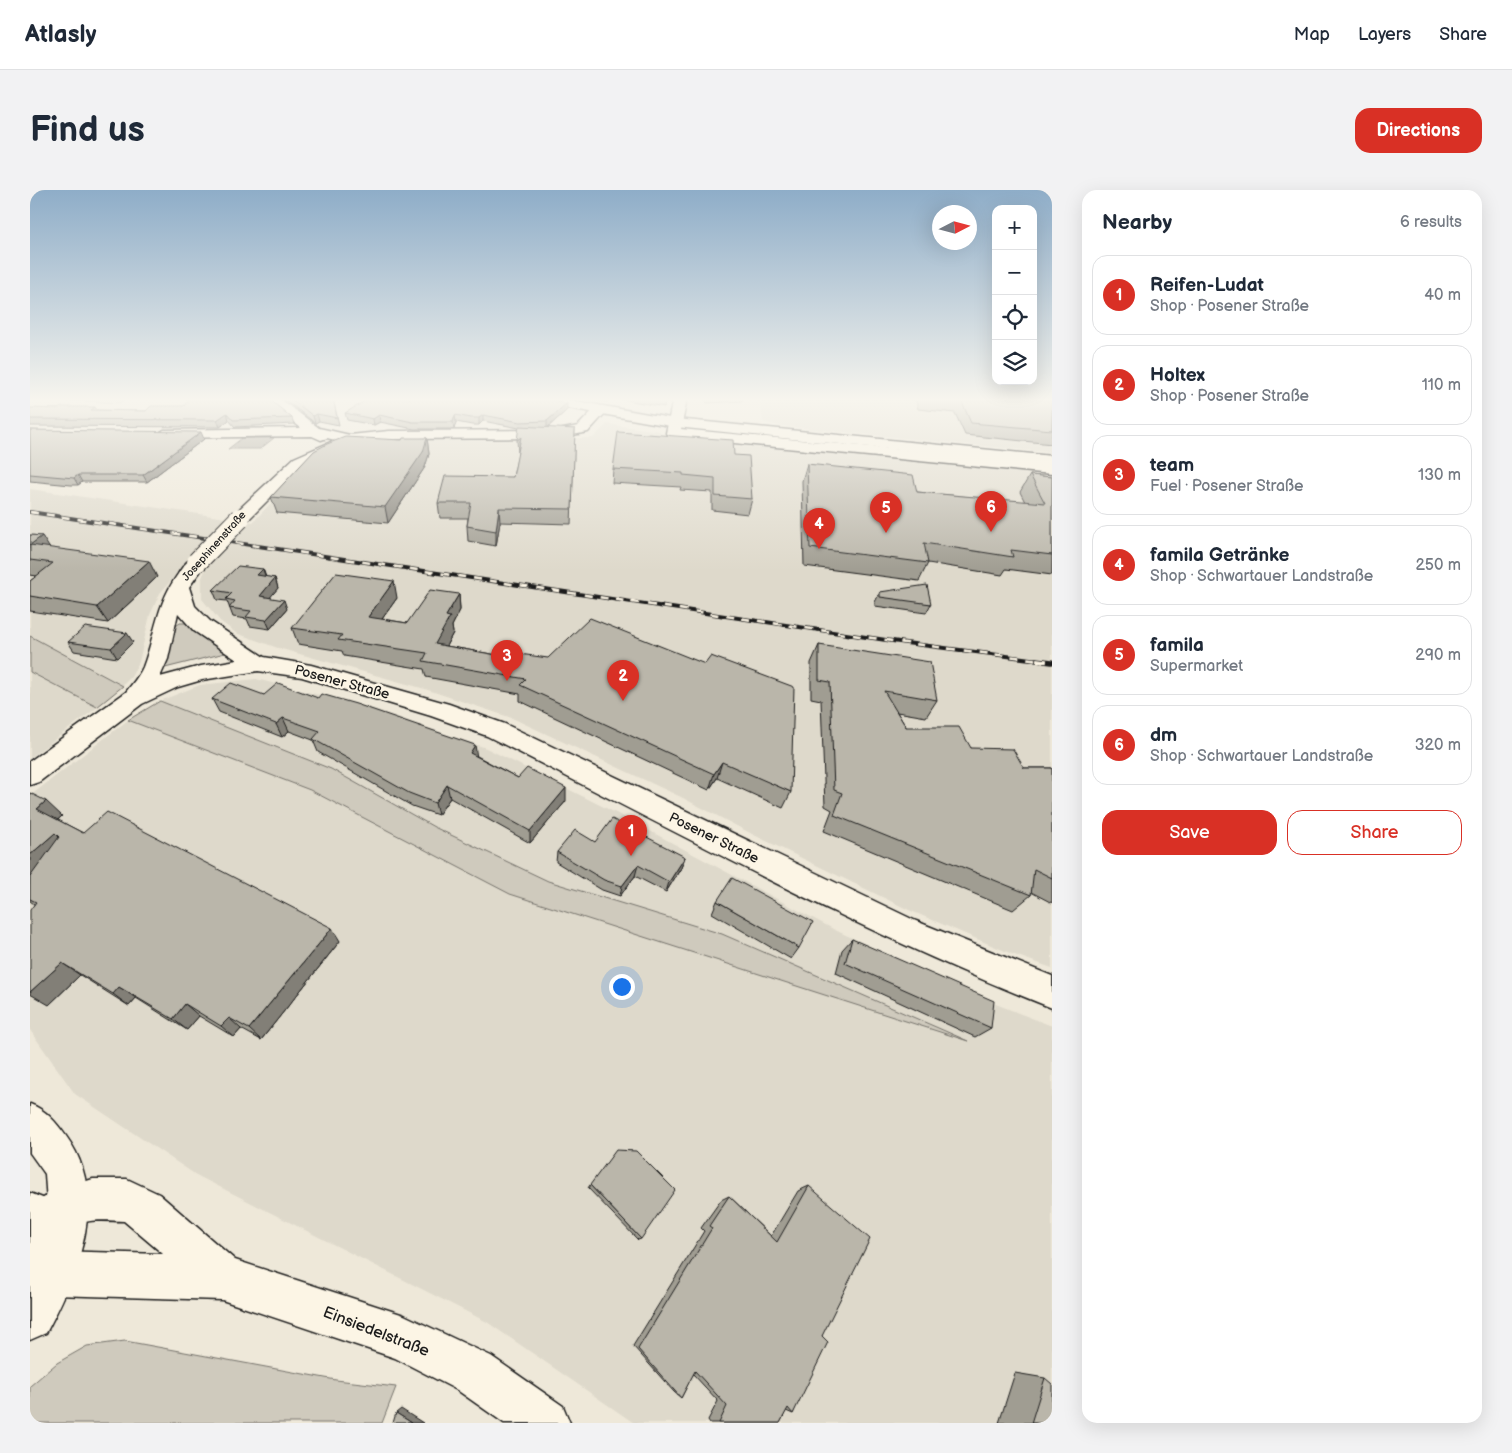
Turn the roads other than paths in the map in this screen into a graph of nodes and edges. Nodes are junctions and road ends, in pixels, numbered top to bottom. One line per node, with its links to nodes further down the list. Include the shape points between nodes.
1 (311, 456): 6 (street, Josephinenstraße, bridge, via 299,461 240,518 197,562)
2 (906, 456): 5 (street)
3 (998, 456): 4 (street)
4 (1052, 461)
5 (1052, 469)
6 (179, 586): 7 (street, Posener Straße, via 185,608 202,626); 8 (street, Josephinenstraße, via 167,616 155,668)
7 (258, 664): 8 (street, Posener Straße, via 200,673); 10 (street, Posener Straße, via 304,670 496,730 905,931 1002,974)
8 (134, 698): 9 (street, Josephinenstraße)
9 (36, 771)
10 (1052, 992)
11 (30, 1123): 12 (street, via 53,1150 65,1173)
12 (42, 1219): 13 (street); 14 (street, Einsiedelstraße, via 93,1200 127,1200 144,1209)
13 (53, 1272): 14 (street, Einsiedelstraße); 15 (street)
14 (222, 1278): 16 (street, Einsiedelstraße, via 404,1338 474,1373)
15 (30, 1317)
16 (546, 1423)

